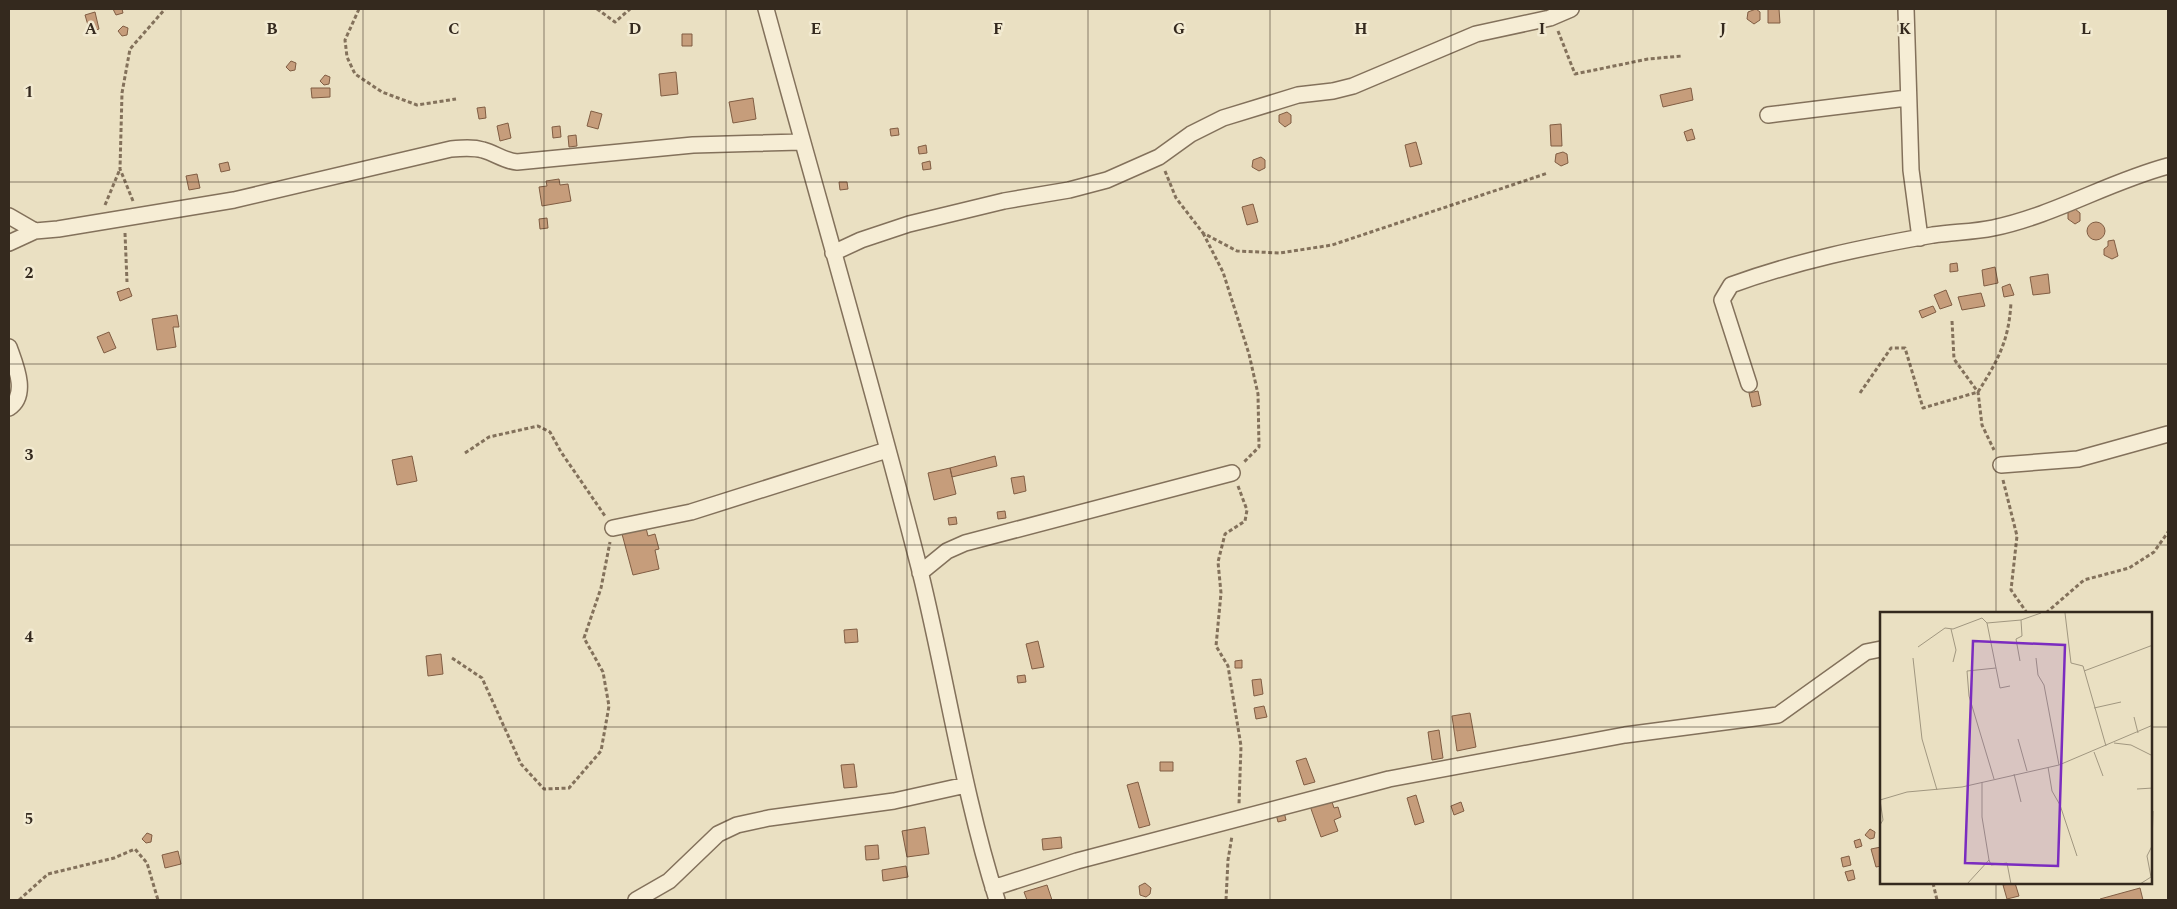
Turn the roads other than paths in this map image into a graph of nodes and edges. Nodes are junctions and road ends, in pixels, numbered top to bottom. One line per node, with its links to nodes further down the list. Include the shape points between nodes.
1 (766, 9): 6 (street)
2 (1571, 9): 12 (street, via 1550,18 1476,34 1353,86 1298,95 1258,106 1191,134 1159,157 1107,180 909,224)
3 (1906, 9): 4 (street)
4 (1907, 98): 5 (street); 10 (street, via 1911,170)
5 (1768, 116)
6 (801, 142): 9 (street, via 693,145 517,162 484,150 451,149 234,200); 12 (street)
7 (2168, 166): 10 (street, via 2128,178 2042,215 1992,228)
8 (9, 216): 9 (street)
9 (34, 231): 11 (street)
10 (1920, 238): 14 (street, via 1845,251 1770,270 1731,285 1722,300)
11 (9, 243)
12 (833, 253): 17 (street)
13 (9, 347): 15 (street, via 20,387 17,399)
14 (1749, 384)
15 (9, 408)
16 (2168, 434): 18 (street, via 2078,459)
17 (887, 450): 20 (street, via 691,512); 21 (street)
18 (2001, 465)
19 (1232, 473): 21 (street, via 965,543 954,547)
20 (613, 528)
21 (920, 573): 23 (street)
22 (1880, 649): 24 (street, via 1866,652 1778,716 1625,734 1389,779 1077,861)
23 (966, 785): 24 (street); 25 (street, via 885,802 737,825 718,834 669,881)
24 (995, 894)
25 (636, 900)

